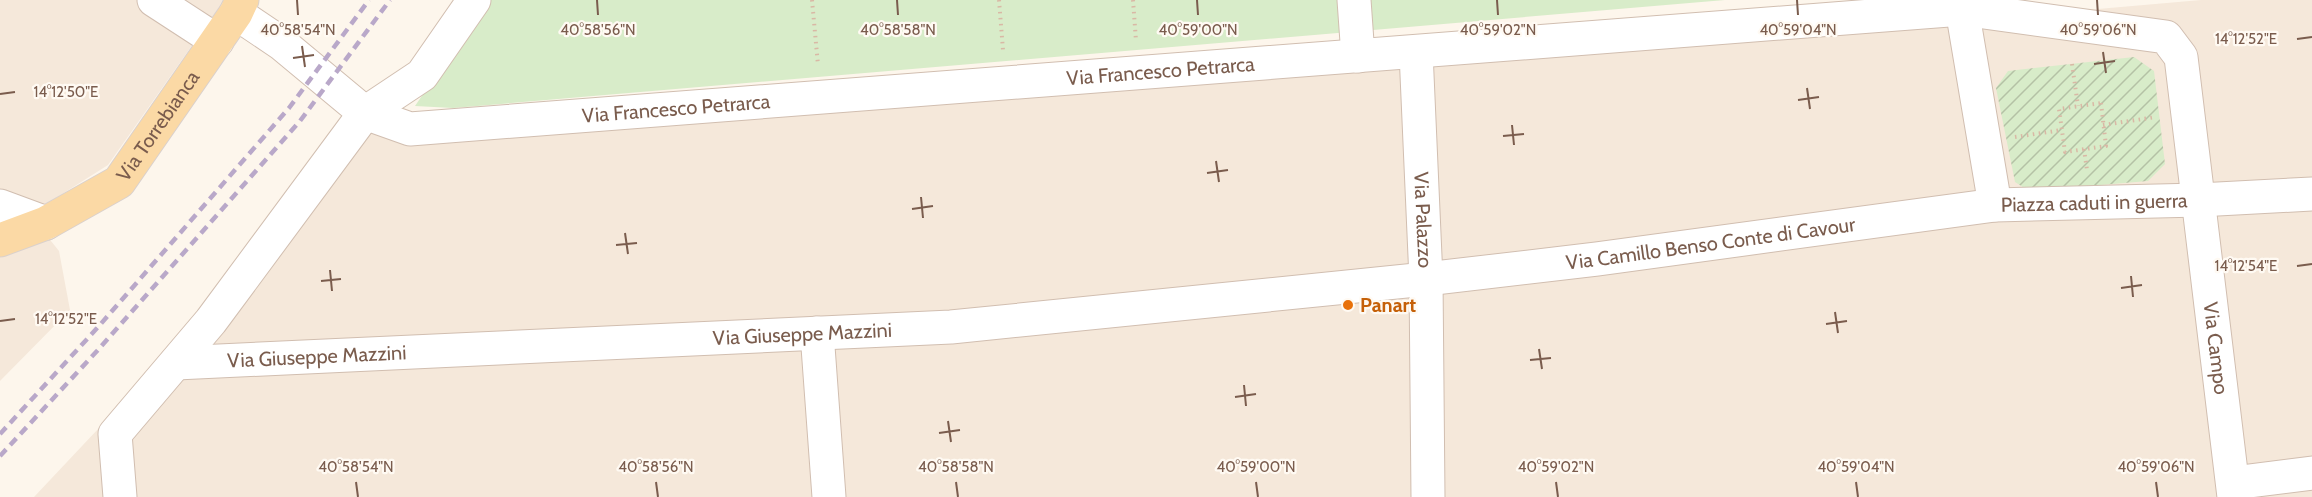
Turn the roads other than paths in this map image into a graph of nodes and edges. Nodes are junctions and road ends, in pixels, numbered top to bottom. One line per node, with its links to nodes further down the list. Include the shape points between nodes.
1 (154, 0): 6 (street)
2 (474, 0): 9 (street, via 422,75)
3 (1354, 0): 8 (street)
4 (239, 7): 6 (main road, Via Torrebianca); 9 (street)
5 (1962, 9): 7 (street, Via Francesco Petrarca); 11 (street, Piazza caduti in guerra, via 2166,37 2181,57); 12 (street, Piazza caduti in guerra)
6 (217, 41): 14 (main road, Via Torrebianca, via 119,182)
7 (1416, 51): 8 (street, Via Francesco Petrarca); 16 (street, Via Palazzo)
8 (1358, 56): 9 (street, Via Francesco Petrarca, via 410,129)
9 (365, 113): 18 (street)
10 (2312, 194): 11 (street)
11 (2199, 200): 12 (street, Piazza caduti in guerra); 20 (street, Via Campo)
12 (1995, 205): 16 (street, Via Camillo Benso Conte di Cavour)
13 (0, 206): 14 (street)
14 (46, 223): 15 (main road, Via Torrebianca)
15 (0, 240)
16 (1426, 279): 17 (street, Via Giuseppe Mazzini, via 951,327); 23 (street, Via Palazzo)
17 (817, 333): 18 (street, Via Giuseppe Mazzini); 22 (street)
18 (176, 363): 21 (street, via 115,434)
19 (2312, 473): 20 (street)
20 (2233, 490)
21 (120, 497)
22 (829, 497)
23 (1428, 497)

